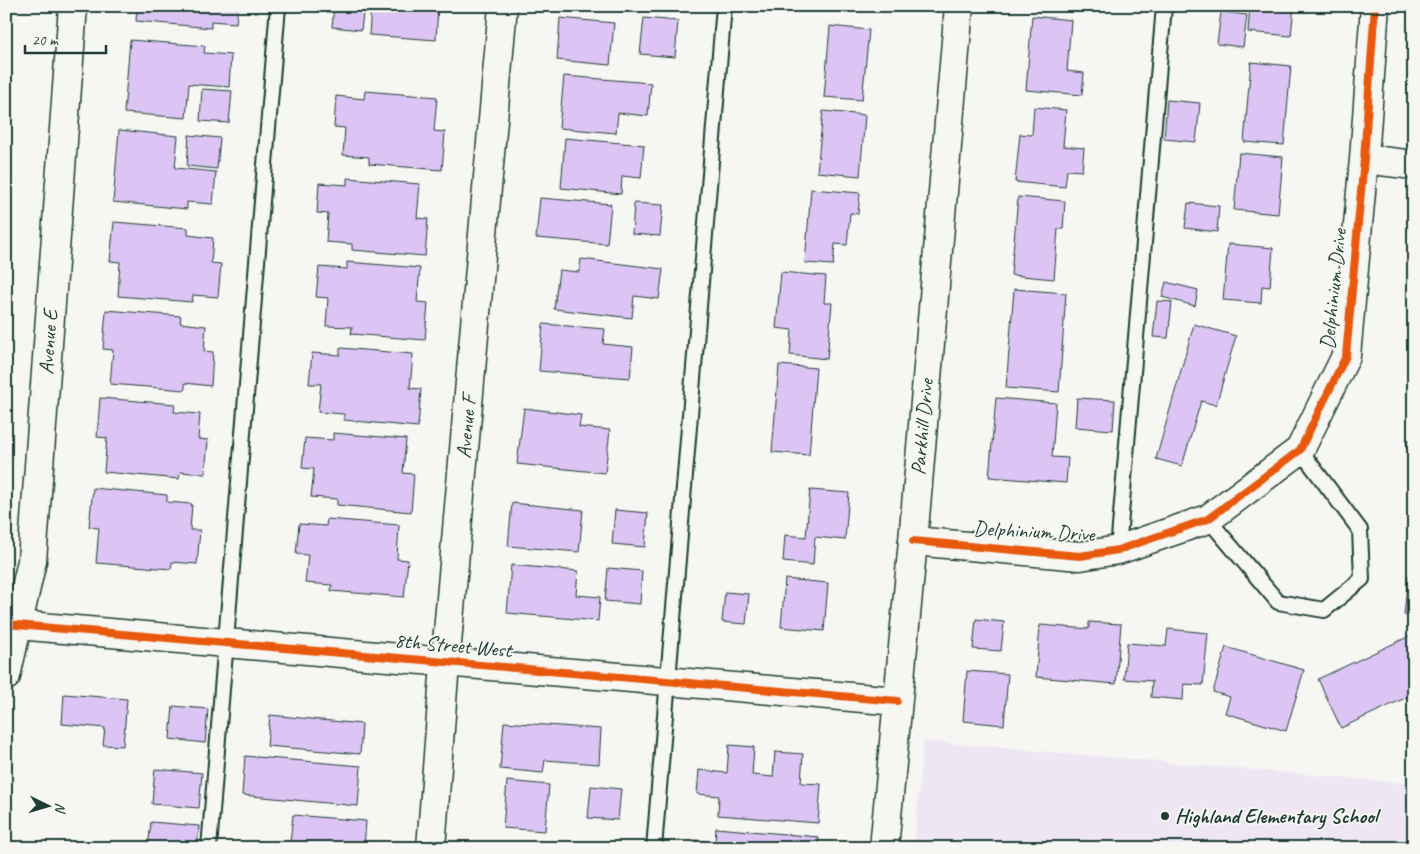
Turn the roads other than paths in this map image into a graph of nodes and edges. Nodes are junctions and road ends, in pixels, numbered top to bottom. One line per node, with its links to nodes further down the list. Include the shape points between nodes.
1 (73, 6): 14 (street, Avenue E, via 32,561)
2 (278, 6): 15 (lane)
3 (503, 6): 16 (street, Avenue F)
4 (724, 6): 18 (lane)
5 (959, 6): 12 (street, Parkhill Drive)
6 (1164, 6): 13 (lane)
7 (1375, 6): 8 (street, Delphinium Drive)
8 (1364, 160): 9 (street); 10 (street, Delphinium Drive, via 1346,356)
9 (1414, 165)
10 (1300, 450): 11 (street, Delphinium Drive); 11 (lane, via 1360,530 1362,579 1324,610 1278,602)
11 (1208, 520): 13 (street, Delphinium Drive)
12 (912, 541): 13 (street, Delphinium Drive, via 1080,556); 19 (street, Parkhill Drive)
13 (1118, 550)
14 (12, 625): 15 (street, 8th Street West); 17 (street, Avenue E)
15 (225, 643): 16 (street, 8th Street West); 20 (lane)
16 (445, 662): 18 (street, 8th Street West); 21 (street, Avenue F)
17 (6, 676)
18 (668, 681): 19 (street, 8th Street West); 22 (lane)
19 (897, 701): 23 (street, Parkhill Drive)
20 (208, 848)
21 (431, 848)
22 (654, 848)
23 (884, 848)

